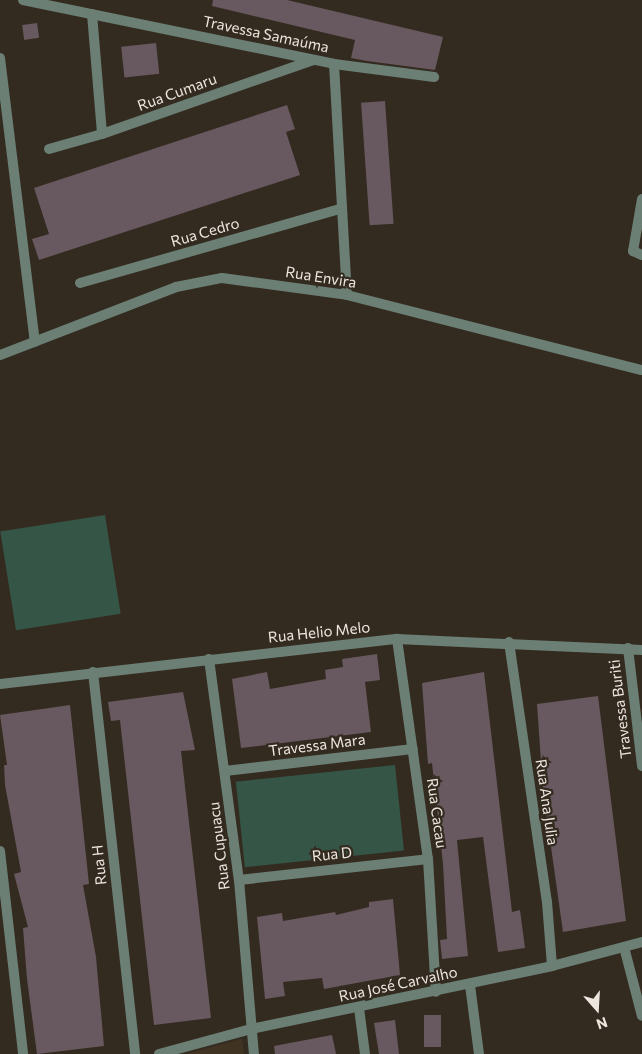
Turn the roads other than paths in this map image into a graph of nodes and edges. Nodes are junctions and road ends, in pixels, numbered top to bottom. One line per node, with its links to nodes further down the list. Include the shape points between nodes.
1 (23, 0): 2 (street, Travessa Samaúma)
2 (92, 14): 4 (street, Travessa Samaúma); 7 (street)
3 (0, 58): 14 (street)
4 (314, 60): 5 (street, Travessa Samaúma); 7 (street, Rua Cumaru)
5 (334, 64): 6 (street); 10 (street, Travessa Samaúma)
6 (434, 77)
7 (102, 134): 8 (street, Rua Cumaru)
8 (49, 149)
9 (642, 199): 11 (street, via 633,251)
10 (340, 209): 12 (street, Rua Cedro); 13 (street, Travessa Samaúma)
11 (642, 255)
12 (80, 283)
13 (348, 295): 14 (street, Rua Envira, via 222,278 176,287); 16 (street, Rua Envira)
14 (35, 342): 15 (street, Rua Envira)
15 (0, 355)
16 (642, 370)
17 (397, 639): 18 (street, Rua Helio Melo); 21 (street, Rua Helio Melo); 24 (street, Rua Cacau)
18 (508, 642): 19 (street, Rua Helio Melo); 32 (street, Rua Ana Julia, via 546,902)
19 (628, 648): 20 (street, Rua Helio Melo); 25 (street, Travessa Buriti)
20 (642, 650)
21 (209, 659): 22 (street, Rua Helio Melo); 26 (street, Rua Cupuacu)
22 (93, 672): 23 (street, Rua Helio Melo); 39 (street, Rua H)
23 (0, 684)
24 (413, 749): 26 (street, Travessa Mara); 28 (street, Rua Cacau)
25 (642, 766)
26 (225, 772): 29 (street, Rua Cupuacu)
27 (0, 851): 38 (street)
28 (428, 859): 29 (street, Rua D); 34 (street, Rua Cacau)
29 (239, 880): 37 (street, Rua Cupuacu)
30 (642, 942): 31 (street, Rua José Carvalho)
31 (624, 947): 32 (street, Rua José Carvalho); 36 (street)
32 (552, 966): 33 (street, Rua José Carvalho)
33 (470, 985): 34 (street, Rua José Carvalho); 43 (street)
34 (436, 992): 35 (street, Rua José Carvalho)
35 (359, 1008): 37 (street, Rua José Carvalho); 42 (street)
36 (642, 1016)
37 (251, 1030): 40 (street, Rua José Carvalho); 41 (street, Rua Cupuacu)
38 (23, 1054)
39 (135, 1054)
40 (160, 1054)
41 (254, 1054)
42 (365, 1054)
43 (479, 1054)

